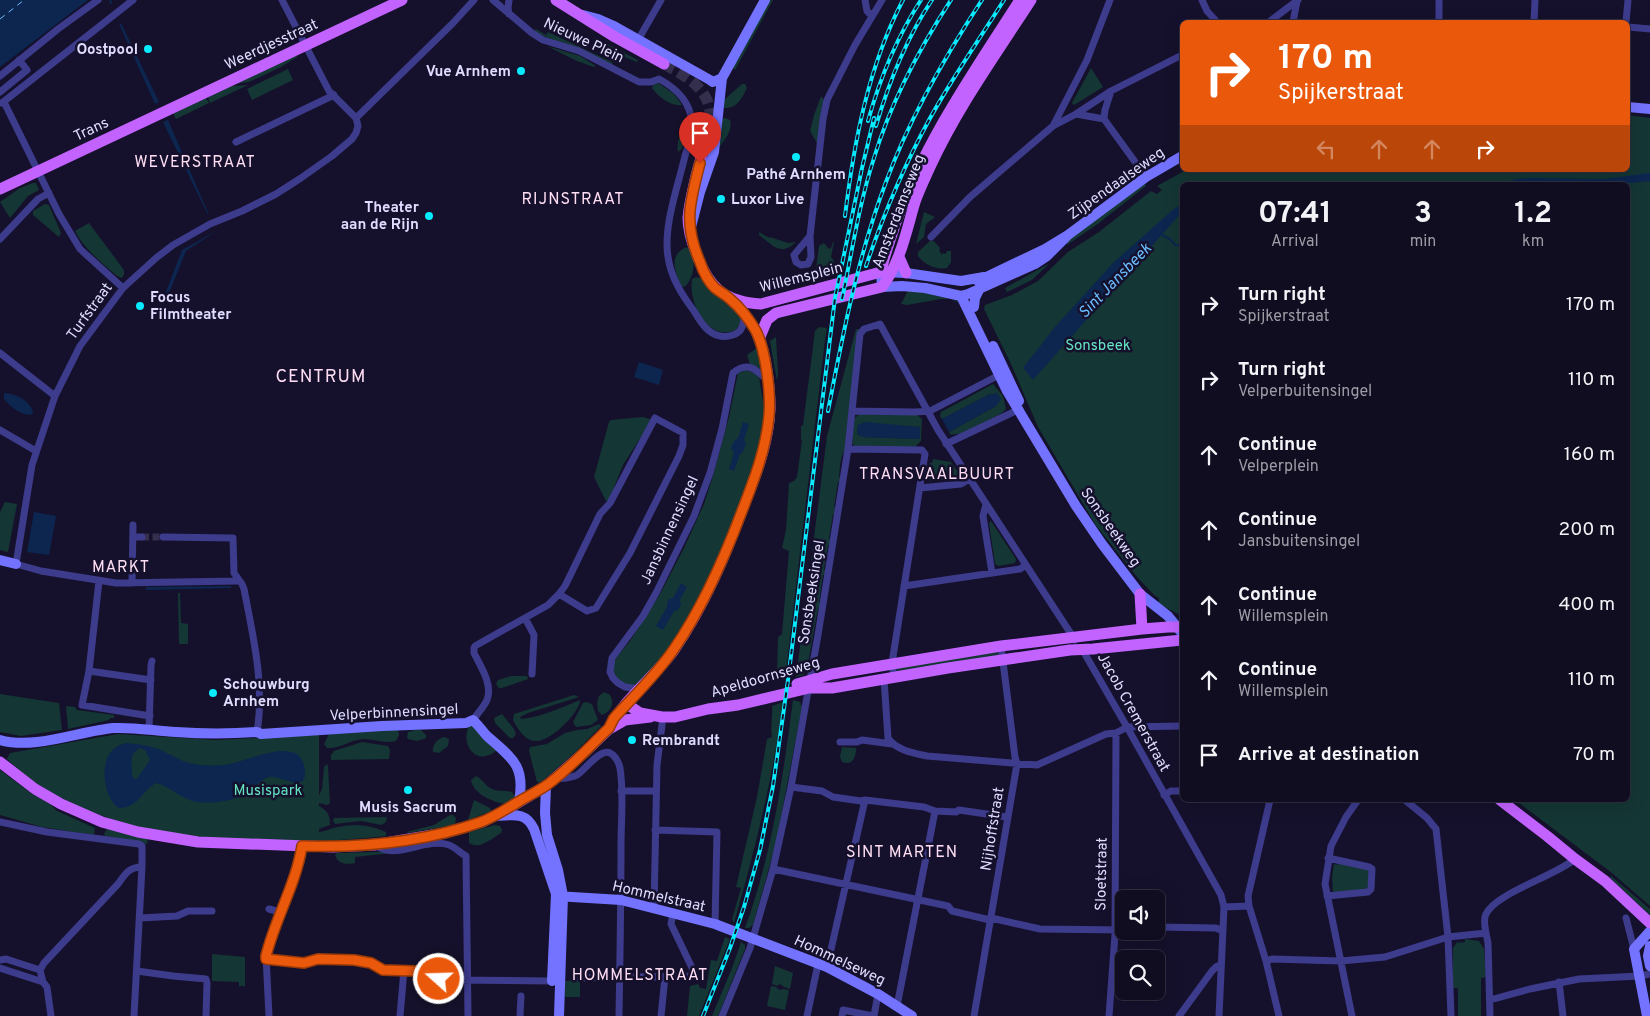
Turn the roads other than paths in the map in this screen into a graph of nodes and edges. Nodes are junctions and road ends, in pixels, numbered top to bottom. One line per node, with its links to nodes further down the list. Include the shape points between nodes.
1 (98, 0): 37 (street)
2 (133, 0): 44 (street)
3 (282, 0): 35 (street)
4 (474, 0): 49 (street)
5 (493, 0): 23 (street, Nieuwe Plein)
6 (509, 0): 23 (street)
7 (556, 0): 24 (main road, Nieuwe Plein)
8 (661, 0): 34 (street)
9 (765, 0): 40 (main road)
10 (865, 0): 25 (street, via 867,11)
11 (882, 0): 25 (street)
12 (1020, 0): 65 (main road, Amsterdamseweg, via 922,160 904,200)
13 (1031, 0): 64 (main road, Amsterdamseweg, via 943,139 916,200)
14 (1100, 0): 22 (street)
15 (1110, 0): 22 (street)
16 (1202, 0): 26 (street)
17 (1297, 0): 27 (street); 28 (street)
18 (1439, 0): 29 (street)
19 (1535, 0): 30 (street)
20 (1628, 0): 31 (street)
21 (403, 1): 35 (main road, Weerdjesstraat)
22 (1106, 8): 52 (street, via 1087,60)
23 (509, 14): 76 (street, Nieuwe Plein, via 548,42 579,51 633,80 646,83 659,79 677,92 689,109 692,128 667,239 671,270 679,290 703,325 713,333 726,336 738,333)
24 (580, 14): 34 (main road, Nieuwe Plein, via 614,26); 38 (main road, Nieuwe Plein)
25 (872, 16): 60 (street, via 827,100)
26 (1213, 20)
27 (1272, 20)
28 (1293, 20)
29 (1439, 20)
30 (1534, 20)
31 (1626, 20)
32 (1630, 27): 33 (street)
33 (1650, 29)
34 (638, 40): 40 (main road, Nieuwe Plein)
35 (305, 45): 43 (street); 47 (main road, Weerdjesstraat)
36 (1180, 56): 41 (street)
37 (19, 60): 39 (street); 42 (street, via 27,70)
38 (664, 64)
39 (0, 76)
40 (718, 80): 59 (main road, via 720,97 714,152)
41 (1112, 91): 48 (street); 50 (street)
42 (0, 92)
43 (334, 95): 49 (street); 53 (street)
44 (2, 103): 55 (street)
45 (1630, 107): 46 (main road)
46 (1650, 109)
47 (156, 114): 55 (main road, Trans)
48 (1076, 114): 50 (street); 52 (street)
49 (356, 118): 71 (street, Turfstraat, via 356,133 332,156 276,194 185,238 156,258)
50 (1104, 119): 56 (street)
51 (710, 120): 59 (main road, Willemsplein, via 690,204)
52 (1053, 126): 62 (street, via 970,197)
53 (236, 142)
54 (1180, 157): 56 (main road, Zijpendaalseweg)
55 (38, 171): 57 (main road, Trans); 58 (street)
56 (1146, 177): 61 (main road, Zijpendaalseweg)
57 (0, 188)
58 (48, 193): 63 (street, via 38,199); 71 (street, via 80,248)
59 (690, 234): 74 (main road, Willemsplein, via 711,283)
60 (810, 236)
61 (1068, 236): 68 (main road, Zijpendaalseweg); 72 (main road, Zijpendaalseweg, via 1043,259)
62 (931, 237)
63 (0, 239)
64 (899, 257): 66 (main road, Amsterdamseweg); 67 (main road)
65 (881, 272): 66 (main road, Zijpendaalseweg); 70 (main road, Amsterdamseweg); 74 (main road, Willemsplein, via 769,302 752,303)
66 (893, 272): 67 (main road, Zijpendaalseweg); 70 (main road, Amsterdamseweg)
67 (906, 272): 69 (main road, Zijpendaalseweg)
68 (984, 277): 69 (main road, Zijpendaalseweg); 73 (main road, Zijpendaalseweg)
69 (950, 280): 73 (main road, Zijpendaalseweg)
70 (882, 287): 73 (main road); 78 (main road, Willemsplein, via 776,313 770,316)
71 (123, 288): 82 (street, Turfstraat, via 80,346)
72 (979, 290): 73 (main road, Zijpendaalseweg); 75 (main road)
73 (964, 292): 75 (main road, Sonsbeekweg); 80 (main road, Sonsbeekweg)
74 (729, 298): 76 (main road, Willemsplein)
75 (974, 307): 80 (main road, Sonsbeekweg)
76 (744, 313): 78 (main road, Willemsplein)
77 (880, 324): 84 (street, Jacob Cremerstraat); 85 (street, Sonsbeeksingel, via 864,329 860,334)
78 (759, 333): 81 (main road)
79 (0, 353): 82 (street)
80 (1002, 373): 83 (main road, Sonsbeekweg); 84 (street)
81 (768, 380): 121 (main road, via 769,413 763,452 733,536 710,588 682,637 662,667); 121 (street, Jansbinnensingel, via 751,367 738,369 734,374 710,473 692,520 643,616 612,658 610,672 618,683)
82 (55, 396): 89 (street, Turfstraat)
83 (1020, 409): 87 (street); 104 (main road, Sonsbeekweg, via 1028,428 1092,529)
84 (926, 411): 85 (street); 87 (street, Jacob Cremerstraat)
85 (852, 412): 88 (street, Sonsbeeksingel)
86 (0, 430): 89 (street)
87 (946, 444): 90 (street, Jacob Cremerstraat)
88 (848, 449): 91 (street, via 922,450 925,457); 120 (street, Sonsbeeksingel)
89 (36, 451): 96 (street, Turfstraat)
90 (969, 479): 91 (street, via 961,484); 92 (street, Jacob Cremerstraat)
91 (920, 488): 102 (street)
92 (986, 504): 97 (street, Jacob Cremerstraat); 98 (street, via 983,516)
93 (133, 525): 101 (street, via 137,537)
94 (163, 537): 100 (street, via 233,538 234,573)
95 (1, 561): 96 (main road)
96 (16, 564): 99 (street)
97 (1026, 565): 98 (street, via 1020,569); 109 (street, Jacob Cremerstraat)
98 (992, 573): 102 (street)
99 (98, 581): 101 (street); 116 (street)
100 (238, 581): 101 (street); 130 (street, via 244,589 258,666)
101 (132, 583)
102 (904, 586): 115 (street)
103 (559, 594): 103 (street, via 655,418 683,433 679,456 630,553 596,608 588,611); 105 (street, via 548,605)
104 (1140, 594): 106 (main road, Sonsbeekweg); 107 (main road)
105 (525, 618): 117 (street, via 534,635); 125 (street, via 475,646 474,654 488,684 487,702)
106 (1180, 628)
107 (1142, 629): 108 (main road, Apeldoornseweg); 109 (main road, Apeldoornseweg)
108 (1180, 629)
109 (1073, 637): 111 (main road, Apeldoornseweg); 112 (street, Jacob Cremerstraat)
110 (1180, 640): 112 (main road, Apeldoornseweg)
111 (1001, 646): 113 (street, Nijhoffstraat); 115 (main road, Apeldoornseweg)
112 (1082, 649): 113 (main road, Apeldoornseweg); 127 (street, Jacob Cremerstraat)
113 (1003, 660): 118 (main road, Apeldoornseweg); 136 (street, Nijhoffstraat)
114 (152, 661): 119 (street)
115 (892, 663): 118 (street); 120 (main road, Apeldoornseweg, via 832,674)
116 (89, 671): 119 (street); 123 (street, via 82,705)
117 (532, 674)
118 (889, 678): 120 (main road, Apeldoornseweg, via 832,688); 134 (street, via 886,726)
119 (151, 680): 123 (street)
120 (809, 684): 124 (main road, Apeldoornseweg, via 738,705); 138 (street, Sonsbeeksingel)
121 (640, 689): 122 (main road)
122 (627, 704): 124 (main road, via 640,713); 128 (main road)
123 (150, 716): 129 (street)
124 (659, 717): 128 (main road, Apeldoornseweg, via 625,720); 140 (street)
125 (473, 720): 130 (main road, Velperbinnensingel, via 466,723); 144 (main road, via 514,763 521,790)
126 (1180, 726): 127 (street)
127 (1127, 727): 131 (street); 142 (street, Jacob Cremerstraat)
128 (609, 728): 137 (main road)
129 (149, 730): 130 (main road, Velperbinnensingel, via 219,734); 132 (main road, Velperbinnensingel, via 114,728 35,741)
130 (257, 732)
131 (1116, 733): 136 (street, via 1106,734 1037,765); 163 (street, Sloetstraat)
132 (0, 740)
133 (840, 742): 134 (street, via 862,740)
134 (892, 744): 136 (street, via 927,756)
135 (0, 762): 153 (main road, via 35,789)
136 (1017, 764): 151 (street, Nijhoffstraat)
137 (550, 782): 139 (street, via 577,775 600,754 609,752 620,767); 144 (main road); 164 (main road, via 545,813 547,835 558,870)
138 (791, 786): 143 (street, via 822,791 832,797); 161 (street, Sonsbeeksingel)
139 (621, 791): 140 (street); 166 (street)
140 (656, 791): 154 (street)
141 (1180, 791): 142 (street)
142 (1164, 795): 169 (street, Jacob Cremerstraat, via 1221,895)
143 (865, 800): 149 (street); 162 (street)
144 (519, 801): 150 (main road)
145 (1270, 802): 168 (street, via 1248,896)
146 (1357, 802): 158 (street, via 1336,834)
147 (1407, 802): 186 (street, via 1436,829)
148 (1503, 802): 159 (main road)
149 (935, 811): 151 (street, via 959,810); 167 (street)
150 (495, 816): 156 (main road, via 445,832); 164 (main road, via 522,816 530,822)
151 (1007, 817): 177 (street, Nijhoffstraat)
152 (0, 822): 155 (street)
153 (102, 822): 155 (street); 157 (main road, via 191,841)
154 (655, 830): 171 (street); 179 (street, via 717,832)
155 (99, 839): 160 (street, via 139,844 142,846)
156 (374, 845): 157 (main road); 205 (street, via 388,851 444,844 466,856)
157 (302, 846): 173 (street)
158 (1328, 858): 165 (street); 165 (street, via 1372,870 1368,892)
159 (1575, 859): 178 (main road); 185 (street, via 1489,909 1484,920)
160 (142, 867): 175 (street); 198 (street, via 128,871)
161 (773, 869): 162 (street); 187 (street, Sonsbeeksingel)
162 (845, 885): 167 (street); 194 (street)
163 (1115, 890)
164 (559, 896): 166 (main road, Hommelstraat); 206 (main road); 220 (main road)
165 (1327, 896): 193 (street)
166 (621, 900): 171 (main road, Hommelstraat); 202 (street)
167 (918, 900): 177 (street); 212 (street)
168 (1250, 906): 169 (street); 192 (street)
169 (1224, 907): 183 (street)
170 (269, 908): 173 (street)
171 (654, 908): 174 (main road, Hommelstraat)
172 (212, 911): 175 (street, via 188,910 177,916)
173 (280, 912): 190 (street)
174 (673, 913): 179 (main road, Hommelstraat); 203 (street, via 671,924 694,972 691,976)
175 (140, 918): 200 (street)
176 (1626, 918): 189 (street)
177 (990, 919): 181 (street, via 1030,926); 228 (street, Nijhoffstraat)
178 (1650, 922)
179 (715, 924): 187 (main road, Hommelstraat)
180 (1165, 927): 183 (street, via 1216,928)
181 (1115, 928): 229 (street, Sloetstraat)
182 (1165, 931): 183 (street)
183 (1223, 931): 195 (street)
184 (1650, 931): 189 (main road)
185 (1486, 933): 186 (street); 211 (street)
186 (1448, 937): 193 (street, via 1385,957); 234 (street)
187 (752, 939): 194 (main road, Hommelseweg); 223 (street, Sonsbeeksingel)
188 (1650, 946): 196 (main road)
189 (1634, 949): 201 (main road)
190 (266, 959): 199 (street, via 304,963 318,959 354,960 371,963 383,970); 216 (street)
191 (0, 960): 198 (street, via 6,958)
192 (1266, 961): 193 (street); 232 (street)
193 (1340, 962): 233 (street)
194 (823, 965): 209 (main road, Hommelseweg); 224 (street)
195 (1220, 965): 230 (street); 231 (street)
196 (1650, 966)
197 (0, 968): 207 (street)
198 (40, 970): 207 (street)
199 (404, 970): 205 (street, via 439,979); 217 (street)
200 (137, 971): 214 (street); 215 (street, via 206,979)
201 (1645, 975): 208 (street); 237 (main road)
202 (619, 977): 203 (street); 204 (street); 221 (street)
203 (665, 977): 222 (street)
204 (579, 978)
205 (468, 980): 206 (street, via 521,984); 218 (street)
206 (552, 981)
207 (43, 982): 213 (street, via 47,987)
208 (1559, 982): 211 (street); 236 (street)
209 (878, 994): 212 (main road, Hommelseweg); 226 (street)
210 (521, 996): 219 (street)
211 (1490, 1000): 235 (street)
212 (898, 1006): 227 (main road, Hommelseweg)
213 (50, 1016)
214 (134, 1016)
215 (206, 1016)
216 (269, 1016)
217 (400, 1016)
218 (468, 1016)
219 (520, 1016)
220 (559, 1016)
221 (618, 1016)
222 (661, 1016)
223 (722, 1016)
224 (807, 1016)
225 (842, 1016): 226 (street, via 843,1010)
226 (874, 1016)
227 (912, 1016)
228 (974, 1016)
229 (1109, 1016)
230 (1179, 1016)
231 (1219, 1016)
232 (1279, 1016)
233 (1352, 1016)
234 (1451, 1016)
235 (1490, 1016)
236 (1563, 1016)
237 (1647, 1016)

